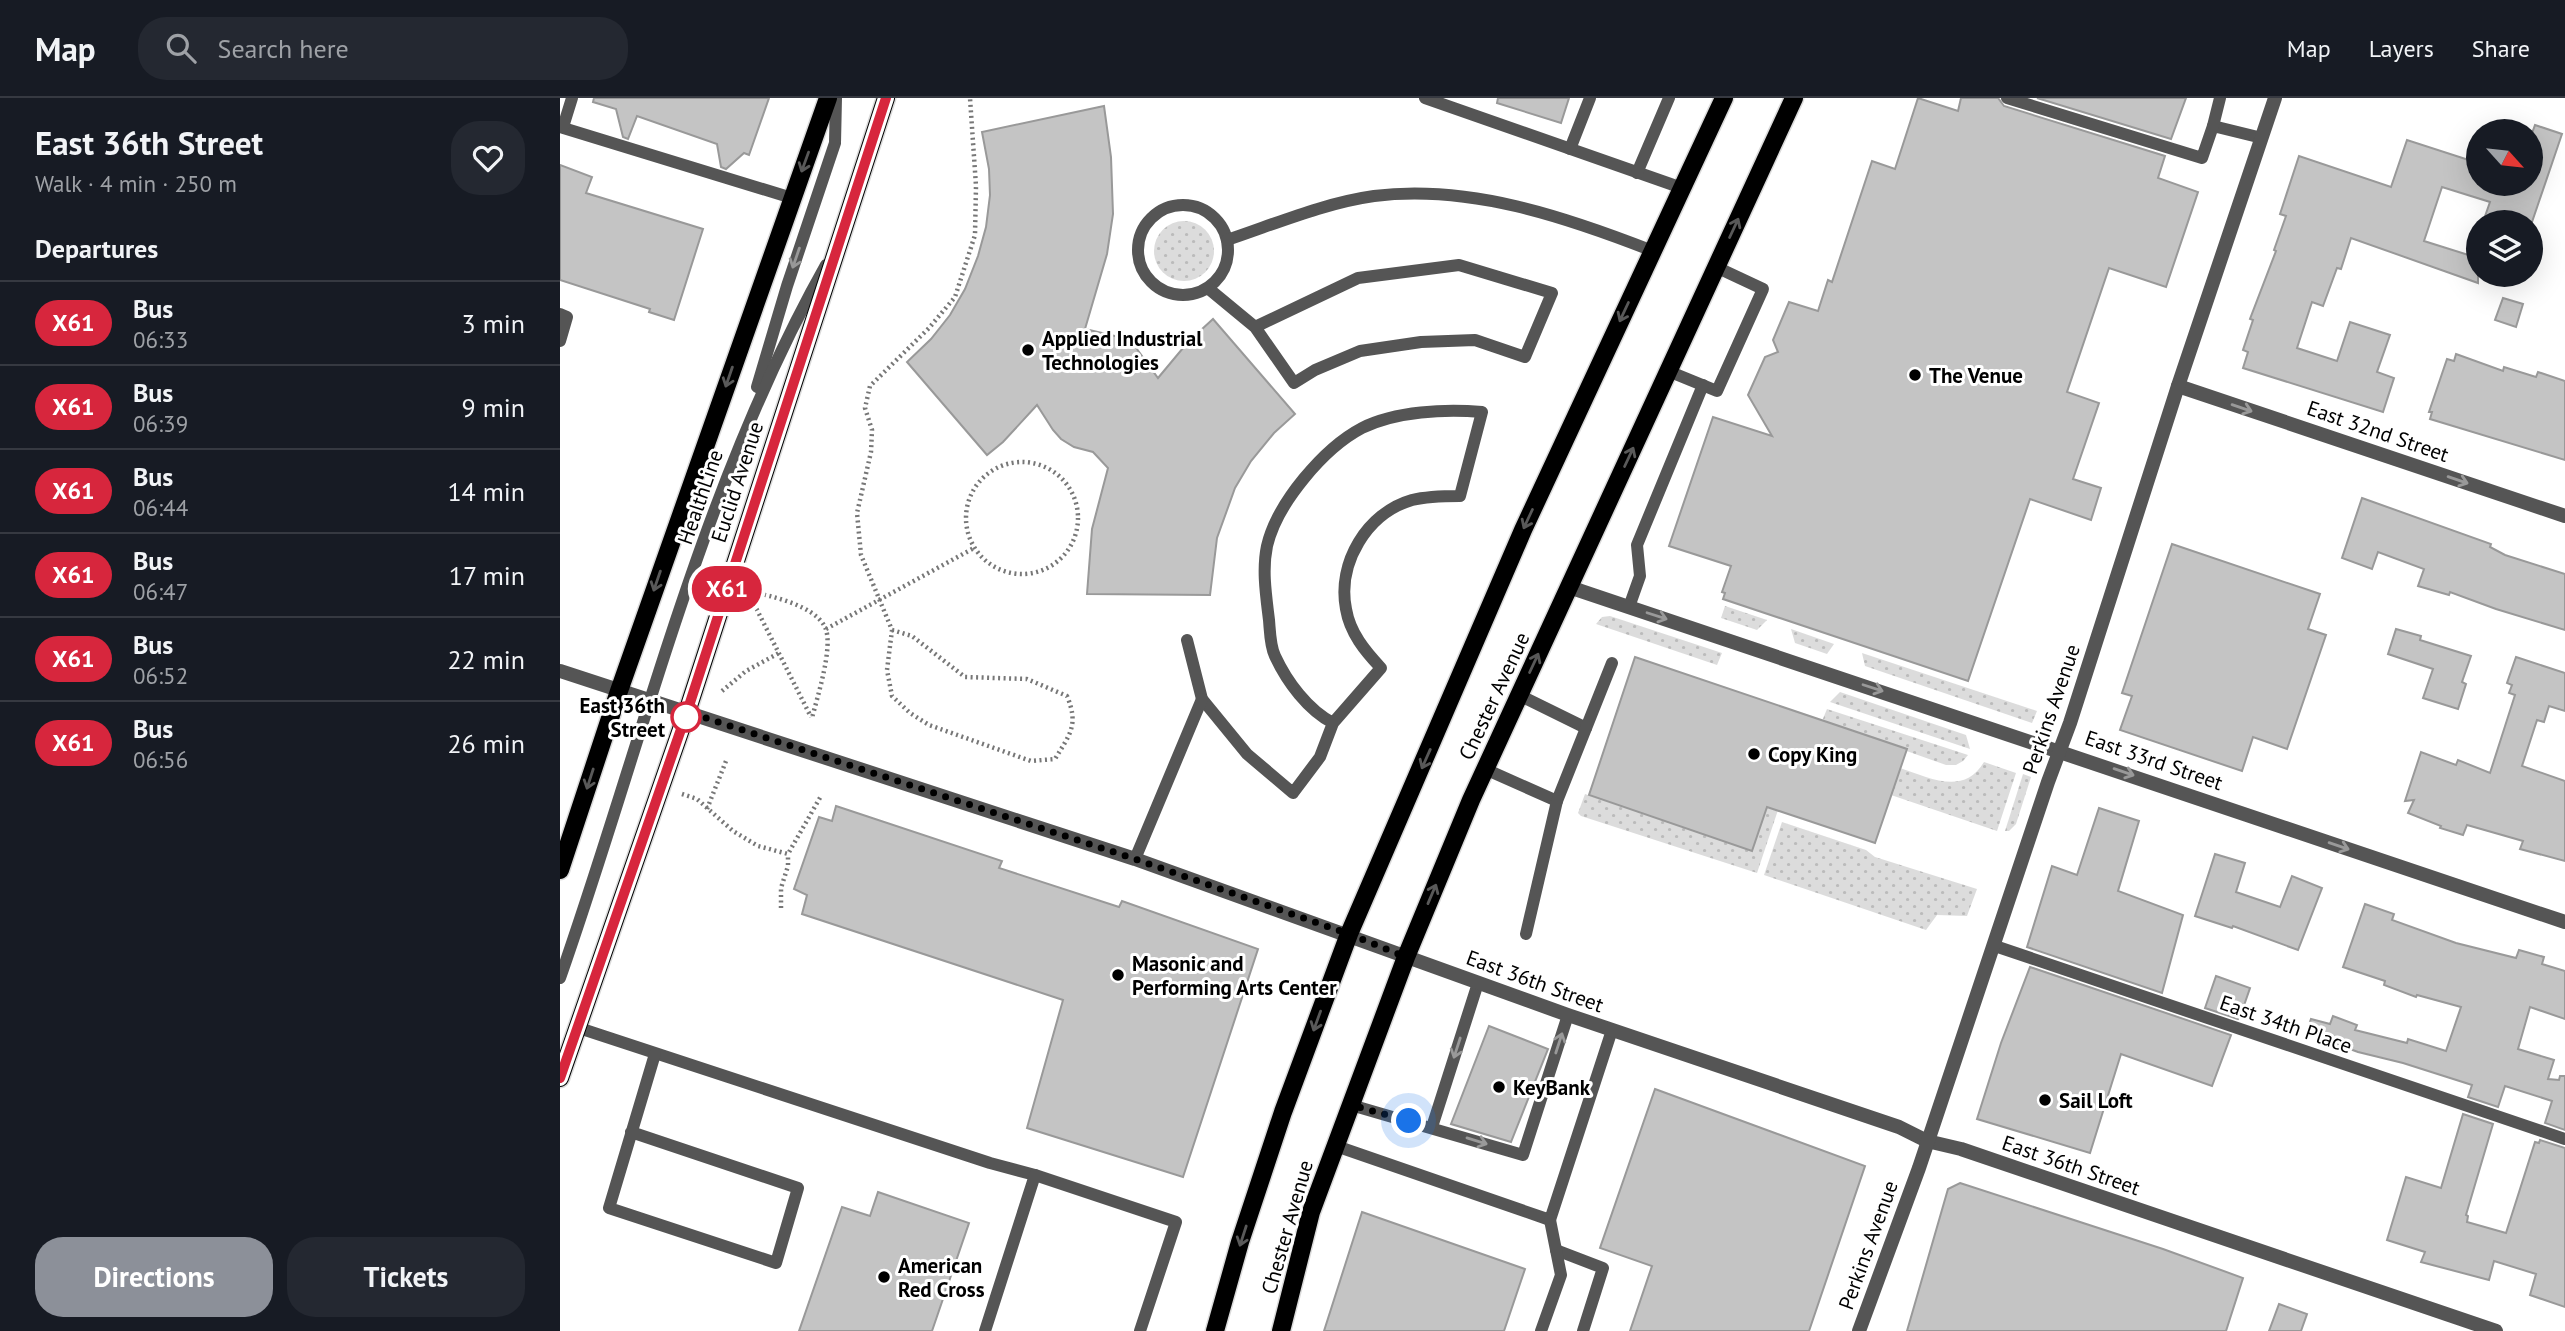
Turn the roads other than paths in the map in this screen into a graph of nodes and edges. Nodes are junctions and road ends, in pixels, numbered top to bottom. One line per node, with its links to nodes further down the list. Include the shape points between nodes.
1 (572, 98): 14 (lane)
2 (828, 98): 19 (main road, Euclid Avenue, one-way to 19)
3 (836, 98): 31 (lane, HealthLine, one-way to 31, via 835,143)
4 (886, 98): 21 (main road, Euclid Avenue)
5 (1425, 98): 16 (lane)
6 (1590, 98): 16 (lane)
7 (1669, 98): 17 (lane)
8 (1724, 98): 18 (main road, Chester Avenue)
9 (1794, 98): 23 (main road, Chester Avenue, one-way to 9)
10 (2007, 98): 13 (lane, via 2202,158)
11 (2220, 98): 13 (lane)
12 (2275, 98): 15 (street, Perkins Avenue)
13 (2213, 126): 15 (lane)
14 (561, 127): 19 (lane)
15 (2262, 138): 30 (street, Perkins Avenue)
16 (1570, 149): 17 (lane)
17 (1637, 173): 18 (lane)
18 (1682, 188): 22 (main road, Chester Avenue)
19 (792, 198): 38 (main road, Euclid Avenue, one-way to 38)
20 (1227, 240): 22 (lane, via 1330,205 1375,196 1426,194 1491,201 1583,223); 24 (lane, via 1224,272); 24 (lane, via 1210,213 1190,205 1168,207 1150,220 1139,239 1139,261 1149,281 1167,293 1188,296)
21 (838, 244): 31 (lane, HealthLine, via 795,319); 42 (main road, Euclid Avenue)
22 (1653, 250): 51 (main road, Chester Avenue, one-way to 51, via 1523,530)
23 (1716, 267): 28 (main road, Chester Avenue); 29 (lane, via 1763,289 1717,391)
24 (1209, 289): 26 (lane)
25 (564, 316): 27 (lane)
26 (1255, 327): 26 (lane, via 1358,278 1459,265 1552,293 1525,356 1475,340 1421,342 1360,351 1294,383)
27 (560, 341)
28 (1668, 371): 29 (lane); 33 (main road, Chester Avenue, one-way to 28)
29 (1703, 385): 34 (lane, via 1637,545 1640,576)
30 (2178, 386): 32 (street, East 32nd Street, one-way to 32); 45 (street, Perkins Avenue)
31 (745, 428): 41 (lane, HealthLine)
32 (2565, 516)
33 (1569, 587): 34 (street, East 33rd Street); 39 (main road, Chester Avenue, one-way to 33)
34 (1629, 607): 45 (street, East 33rd Street, one-way to 45)
35 (1186, 640): 40 (lane)
36 (1612, 663): 44 (lane)
37 (560, 671): 38 (street, East 36th Street)
38 (619, 691): 41 (street, East 36th Street); 49 (main road, Euclid Avenue, one-way to 49)
39 (1519, 695): 44 (lane); 46 (main road, Chester Avenue)
40 (1202, 699): 43 (lane, via 1247,754 1293,793 1320,757); 48 (lane)
41 (651, 701): 42 (street, East 36th Street); 55 (lane, HealthLine)
42 (687, 712): 48 (street, East 36th Street); 58 (main road, Euclid Avenue)
43 (1333, 723): 43 (lane, via 1381,668 1362,646 1346,608 1352,555 1381,514 1411,500 1460,496 1482,412 1431,411 1362,428 1300,480 1282,512 1268,545 1264,578 1273,654 1300,695 1319,716)
44 (1586, 728): 47 (lane)
45 (2060, 750): 50 (street, East 33rd Street, one-way to 50); 53 (street, Perkins Avenue)
46 (1485, 769): 47 (lane); 54 (main road, Chester Avenue, one-way to 46)
47 (1557, 801): 52 (lane)
48 (1135, 859): 51 (street, East 36th Street)
49 (560, 870)
50 (2565, 922)
51 (1349, 934): 54 (street, East 36th Street); 73 (main road, Chester Avenue, one-way to 73, via 1283,1112)
52 (1526, 934)
53 (1994, 946): 65 (lane, East 34th Place); 66 (street, Perkins Avenue)
54 (1406, 957): 56 (street, East 36th Street); 62 (main road, Chester Avenue)
55 (560, 978)
56 (1478, 983): 57 (street, East 36th Street); 63 (lane, one-way to 63)
57 (1568, 1015): 59 (street, East 36th Street); 63 (lane, one-way to 57, via 1523,1154)
58 (579, 1028): 60 (lane); 61 (main road, Euclid Avenue)
59 (1612, 1030): 66 (street, East 36th Street, via 1899,1127); 69 (lane)
60 (655, 1054): 64 (lane); 68 (lane)
61 (560, 1078)
62 (1351, 1105): 63 (lane); 67 (main road, Chester Avenue)
63 (1432, 1127)
64 (631, 1132): 64 (lane, via 609,1208 776,1263 798,1188)
65 (2565, 1139)
66 (1927, 1141): 77 (street, Perkins Avenue); 78 (street, East 36th Street)
67 (1335, 1146): 69 (lane); 74 (main road, Chester Avenue, via 1311,1212)
68 (1035, 1175): 71 (lane); 72 (lane, via 1176,1222)
69 (1549, 1220): 70 (lane)
70 (1556, 1250): 75 (lane, via 1561,1275); 76 (lane, via 1603,1268)
71 (985, 1331)
72 (1140, 1331)
73 (1215, 1331)
74 (1281, 1331)
75 (1541, 1331)
76 (1583, 1331)
77 (1860, 1331)
78 (2496, 1331)

